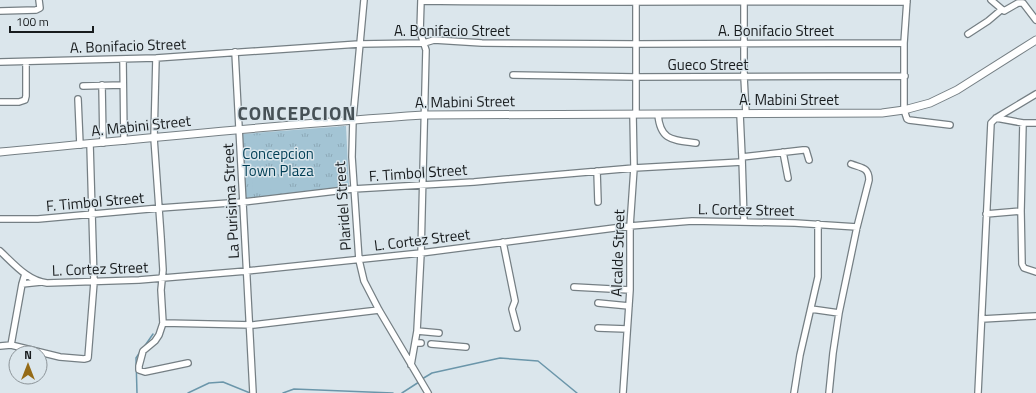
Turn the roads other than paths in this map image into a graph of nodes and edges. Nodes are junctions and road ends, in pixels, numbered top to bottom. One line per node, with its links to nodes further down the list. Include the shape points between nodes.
1 (40, 0): 11 (street, via 40,8 36,10)
2 (364, 0): 18 (street, Plaridel Street)
3 (421, 0): 6 (street); 15 (street, via 420,32)
4 (744, 0): 8 (street); 9 (street); 16 (street)
5 (991, 0): 10 (street)
6 (474, 1): 7 (street)
7 (499, 1): 8 (street)
8 (636, 1): 19 (street, Alcalde Street)
9 (907, 1): 17 (street)
10 (1001, 10): 12 (street, via 1021,2); 13 (street)
11 (0, 12)
12 (1036, 20)
13 (968, 34)
14 (1036, 40): 35 (main road, A. Mabini Street, via 957,90 930,103)
15 (424, 43): 18 (street, A. Bonifacio Street); 19 (street, A. Bonifacio Street, via 434,40 482,44); 39 (street)
16 (744, 43): 17 (street, A. Bonifacio Street); 19 (street, A. Bonifacio Street); 28 (street)
17 (904, 43): 26 (street)
18 (359, 44): 20 (street, A. Bonifacio Street); 41 (street, Plaridel Street)
19 (636, 44): 27 (street, Alcalde Street)
20 (235, 52): 21 (street, A. Bonifacio Street); 45 (street, La Purisima Street)
21 (156, 58): 22 (street, A. Bonifacio Street); 46 (street)
22 (123, 59): 24 (street, A. Bonifacio Street); 30 (street)
23 (0, 62): 24 (street, A. Bonifacio Street)
24 (26, 62): 34 (street, via 25,100)
25 (512, 75): 27 (street, Gueco Street)
26 (905, 76): 28 (street, Gueco Street); 35 (street)
27 (636, 77): 28 (street, Gueco Street); 36 (street, Alcalde Street)
28 (744, 77): 38 (street)
29 (102, 85): 30 (street); 31 (street); 48 (street)
30 (123, 85): 47 (street)
31 (83, 86)
32 (1036, 94): 40 (street)
33 (78, 99): 51 (street)
34 (0, 102)
35 (904, 110): 38 (main road, A. Mabini Street, via 882,113); 44 (street, via 909,120)
36 (634, 114): 37 (main road, A. Mabini Street); 39 (main road, A. Mabini Street); 57 (street, Alcalde Street)
37 (658, 114): 38 (main road, A. Mabini Street); 49 (street, via 659,124 665,135 672,139)
38 (742, 114): 54 (street)
39 (424, 115): 41 (main road, A. Mabini Street); 60 (street)
40 (996, 118): 42 (street); 67 (street, via 991,123)
41 (353, 119): 45 (main road, A. Mabini Street); 61 (street, Plaridel Street)
42 (1022, 123): 43 (street); 65 (street)
43 (1036, 123)
44 (950, 125)
45 (239, 129): 46 (main road, A. Mabini Street); 62 (street, La Purisima Street)
46 (154, 138): 47 (main road, A. Mabini Street); 64 (street)
47 (124, 141): 48 (main road, A. Mabini Street)
48 (102, 143): 50 (main road, A. Mabini Street)
49 (696, 143)
50 (90, 144): 51 (main road, A. Mabini Street); 66 (street)
51 (80, 145): 52 (main road, A. Mabini Street)
52 (0, 152)
53 (783, 152): 54 (street, F. Timbol Street); 55 (street, F. Timbol Street, via 806,150); 59 (street)
54 (742, 159): 57 (street, F. Timbol Street); 69 (street)
55 (809, 160)
56 (851, 164): 72 (street, via 866,170 869,174)
57 (634, 168): 58 (street, F. Timbol Street); 71 (street, Alcalde Street)
58 (597, 172): 60 (street, F. Timbol Street); 63 (street)
59 (788, 178)
60 (422, 185): 61 (street, F. Timbol Street); 75 (street)
61 (353, 189): 62 (street, F. Timbol Street); 76 (street, Plaridel Street)
62 (243, 202): 64 (street, F. Timbol Street); 77 (street, La Purisima Street)
63 (598, 202)
64 (160, 208): 66 (street, F. Timbol Street); 80 (street)
65 (1021, 211): 67 (street); 78 (street, via 1022,264 1024,268)
66 (92, 214): 68 (street, F. Timbol Street, via 38,219); 82 (street)
67 (986, 214): 92 (street)
68 (0, 219)
69 (744, 222): 70 (street, L. Cortez Street); 71 (street, L. Cortez Street, via 702,220)
70 (818, 224): 72 (street, L. Cortez Street); 89 (street, via 818,277)
71 (630, 226): 73 (street, L. Cortez Street); 85 (street, Alcalde Street)
72 (857, 227): 90 (street)
73 (503, 242): 75 (street, L. Cortez Street); 95 (street, via 515,301 512,309)
74 (0, 251): 79 (street, L. Cortez Street)
75 (421, 253): 76 (street, L. Cortez Street); 98 (street)
76 (359, 260): 77 (street, L. Cortez Street); 88 (street, Plaridel Street, via 364,281)
77 (247, 271): 80 (street, L. Cortez Street); 94 (street, La Purisima Street)
78 (1035, 271)
79 (25, 274): 81 (street, L. Cortez Street); 83 (street)
80 (162, 278): 82 (street, L. Cortez Street); 93 (street)
81 (41, 282): 82 (street, L. Cortez Street); 83 (street)
82 (94, 282): 105 (street, via 88,358)
83 (22, 284): 103 (street)
84 (574, 287): 85 (street)
85 (630, 290): 87 (street, Alcalde Street)
86 (598, 303): 87 (street)
87 (629, 306): 97 (street, Alcalde Street)
88 (379, 310): 94 (street); 107 (street, Plaridel Street)
89 (811, 310): 90 (street); 111 (street)
90 (839, 313): 112 (street)
91 (1036, 316): 92 (street)
92 (982, 319): 113 (street)
93 (163, 323): 94 (street); 106 (street, via 155,341 143,351 139,370 144,372)
94 (249, 325): 108 (street, La Purisima Street)
95 (517, 328)
96 (598, 328): 97 (street)
97 (627, 329): 110 (street, Alcalde Street)
98 (417, 331): 99 (street); 100 (street)
99 (439, 333)
100 (415, 342): 101 (street); 107 (street)
101 (421, 343)
102 (431, 344): 104 (street)
103 (11, 345)
104 (466, 347)
105 (48, 354)
106 (188, 363)
107 (411, 365): 109 (street, Plaridel Street)
108 (253, 390)
109 (428, 393)
110 (623, 393)
111 (794, 393)
112 (829, 393)
113 (978, 393)

